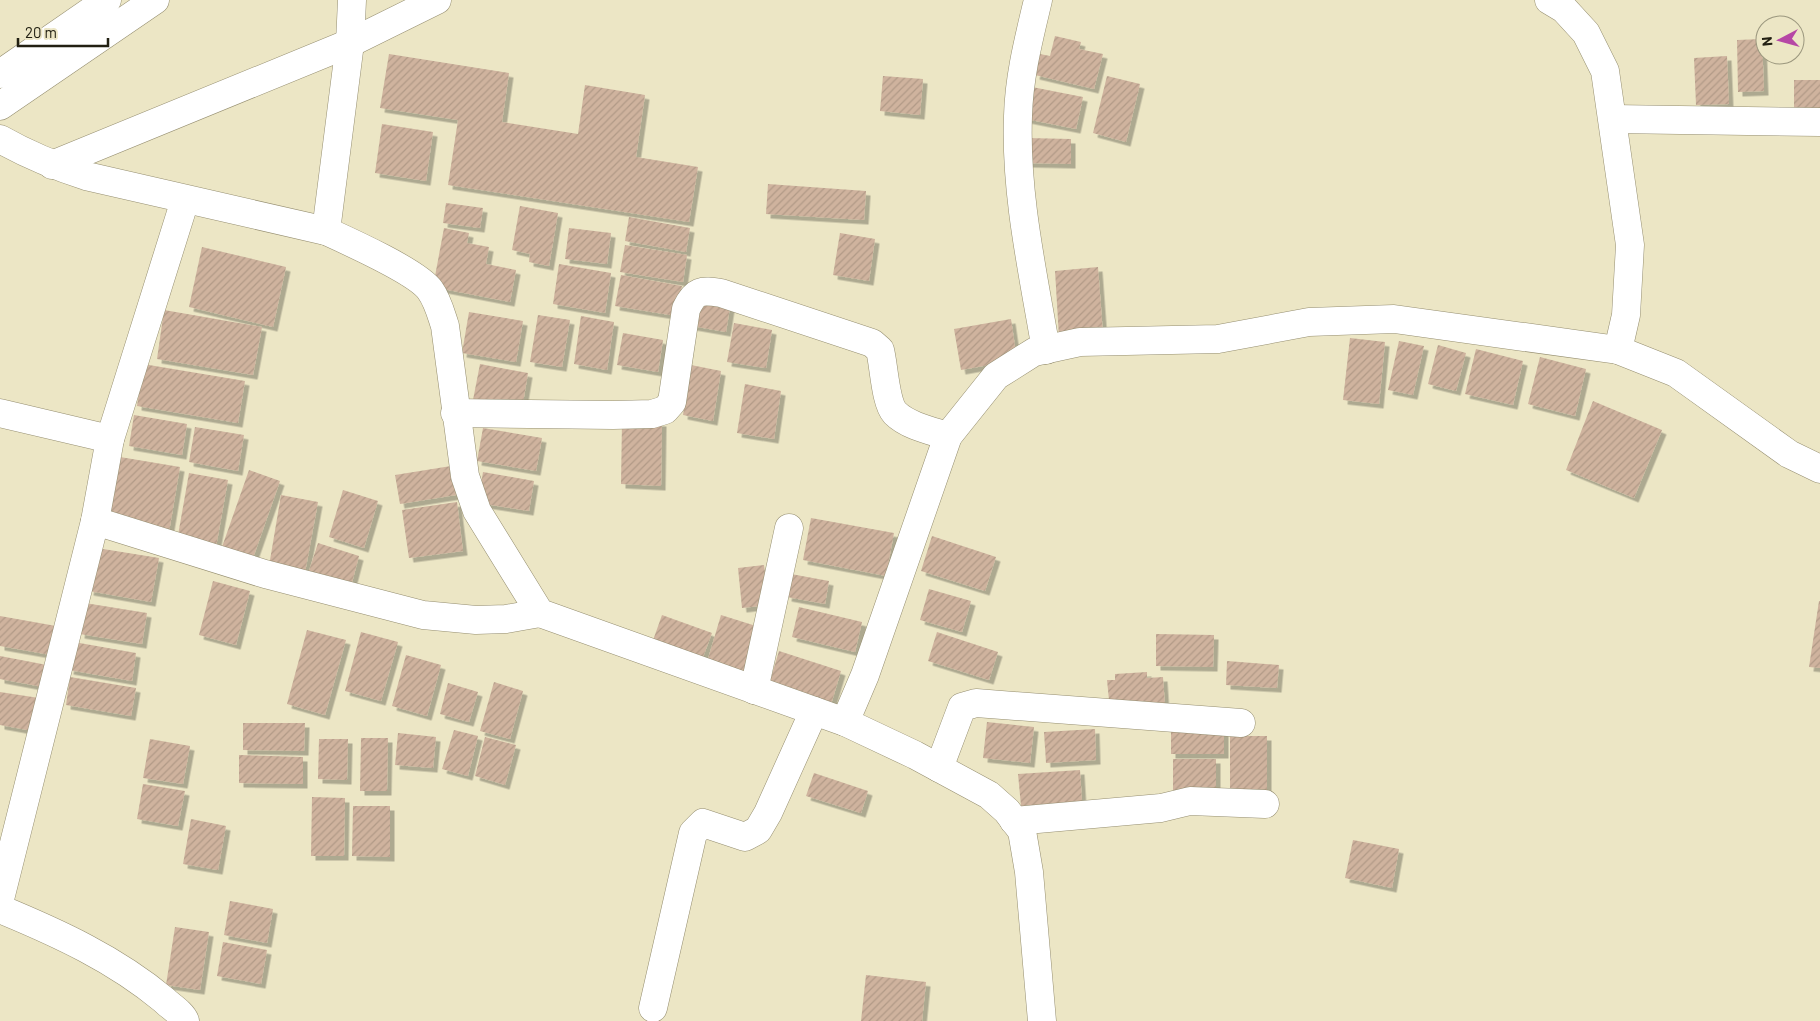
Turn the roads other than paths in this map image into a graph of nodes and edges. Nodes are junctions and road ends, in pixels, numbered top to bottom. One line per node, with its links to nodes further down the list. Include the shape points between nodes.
1 (106, 0): 8 (street)
2 (155, 0): 9 (street)
3 (352, 0): 7 (street)
4 (436, 0): 7 (street)
5 (1038, 0): 16 (street, via 1022,66 1018,116 1020,177)
6 (1549, 0): 10 (street, via 1564,9 1586,33 1606,71)
7 (350, 43): 13 (street); 15 (street)
8 (0, 74)
9 (0, 106)
10 (1613, 119): 11 (street); 17 (street, via 1630,245 1626,315)
11 (1820, 122)
12 (0, 139): 13 (street)
13 (52, 165): 14 (street)
14 (185, 200): 15 (street); 21 (street)
15 (326, 231): 18 (street, via 356,244 430,289 445,326)
16 (1046, 350): 17 (street, via 1080,342 1218,339 1309,322 1394,318); 20 (street, via 1034,352 996,376)
17 (1618, 350): 22 (street, via 1676,373 1788,454)
18 (455, 412): 20 (street, via 613,415 652,414 665,410 672,402 686,309 692,297 705,291 721,293 872,343 880,350 895,413 910,423); 25 (street, via 465,476 477,512)
19 (0, 413): 21 (street)
20 (948, 436): 28 (street, via 865,675)
21 (110, 439): 23 (street)
22 (1820, 469)
23 (95, 521): 25 (street, via 265,574 423,614 476,620); 33 (street)
24 (789, 528): 26 (street)
25 (540, 613): 26 (street)
26 (754, 690): 27 (street)
27 (814, 711): 28 (street); 35 (street, via 758,830 745,837 703,823 693,834)
28 (845, 722): 30 (street)
29 (1241, 724): 30 (street, via 976,704 962,707)
30 (939, 768): 32 (street, via 989,795)
31 (1265, 804): 32 (street, via 1190,801 1161,808)
32 (1014, 821): 37 (street, via 1022,831 1029,872)
33 (0, 899)
34 (0, 909): 36 (street, via 59,934 128,972)
35 (653, 1008)
36 (185, 1021)
37 (1042, 1021)

